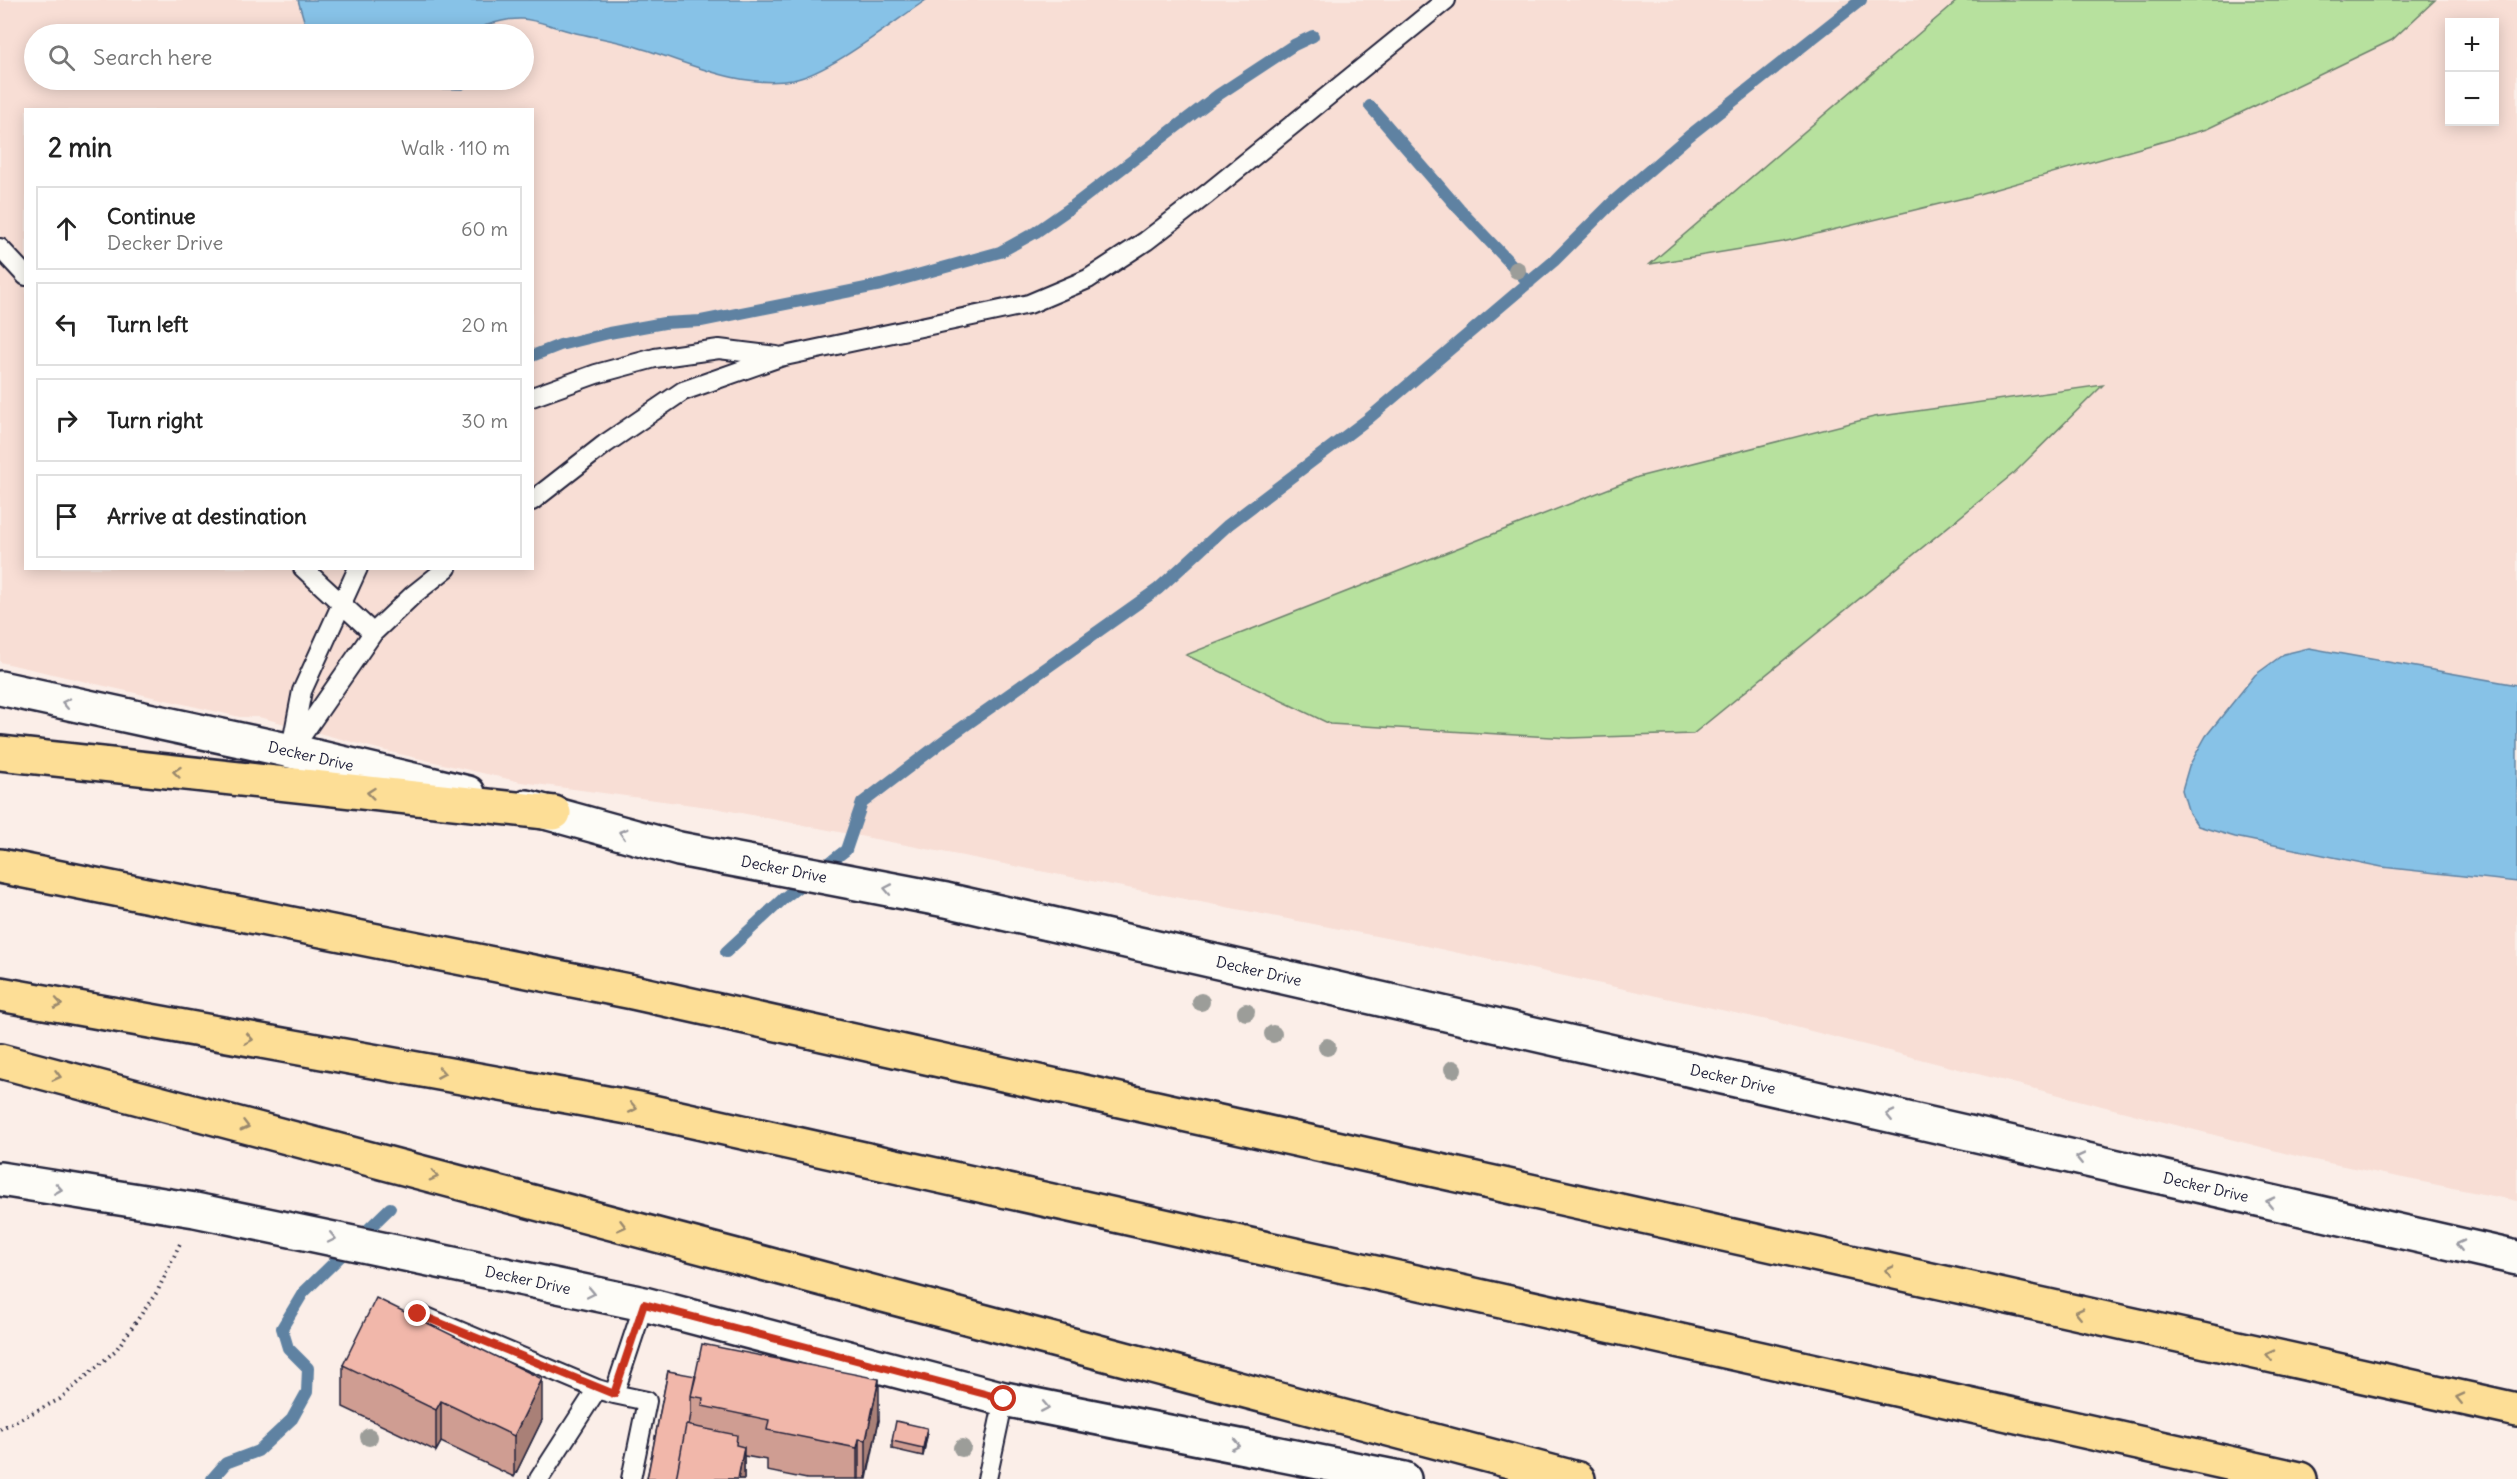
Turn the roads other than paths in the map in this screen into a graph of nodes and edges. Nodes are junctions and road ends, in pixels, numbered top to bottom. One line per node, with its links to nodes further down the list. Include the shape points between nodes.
1 (1446, 0): 4 (lane, via 1207,194 1088,279 1029,304)
2 (0, 248): 3 (lane)
3 (24, 274)
4 (780, 357): 5 (lane, via 719,349 655,358); 6 (lane, via 683,391)
5 (534, 396)
6 (534, 499)
7 (305, 570): 10 (lane)
8 (357, 570): 10 (lane)
9 (444, 570): 11 (lane)
10 (342, 604): 11 (lane); 13 (lane, via 302,691)
11 (373, 633): 13 (lane)
12 (0, 688): 13 (main road, Decker Drive, one-way to 12)
13 (291, 751): 15 (main road, Decker Drive)
14 (0, 753): 15 (highway, one-way to 14)
15 (554, 813): 20 (main road, Decker Drive, one-way to 15, via 946,900 679,849)
16 (0, 866): 25 (highway, one-way to 16, via 633,992)
17 (0, 994): 31 (highway, one-way to 31, via 639,1109)
18 (0, 1062): 30 (highway, one-way to 30)
19 (0, 1179): 21 (main road, Decker Drive, one-way to 21, via 195,1210)
20 (2517, 1258)
21 (644, 1304): 23 (lane); 24 (main road, Decker Drive)
22 (418, 1314): 23 (lane)
23 (605, 1391): 26 (lane); 27 (lane, via 647,1401)
24 (1004, 1399): 28 (lane); 29 (main road, Decker Drive, one-way to 29)
25 (2517, 1410)
26 (539, 1479)
27 (631, 1479)
28 (987, 1479)
29 (1404, 1479)
30 (1578, 1479)
31 (2300, 1479)

